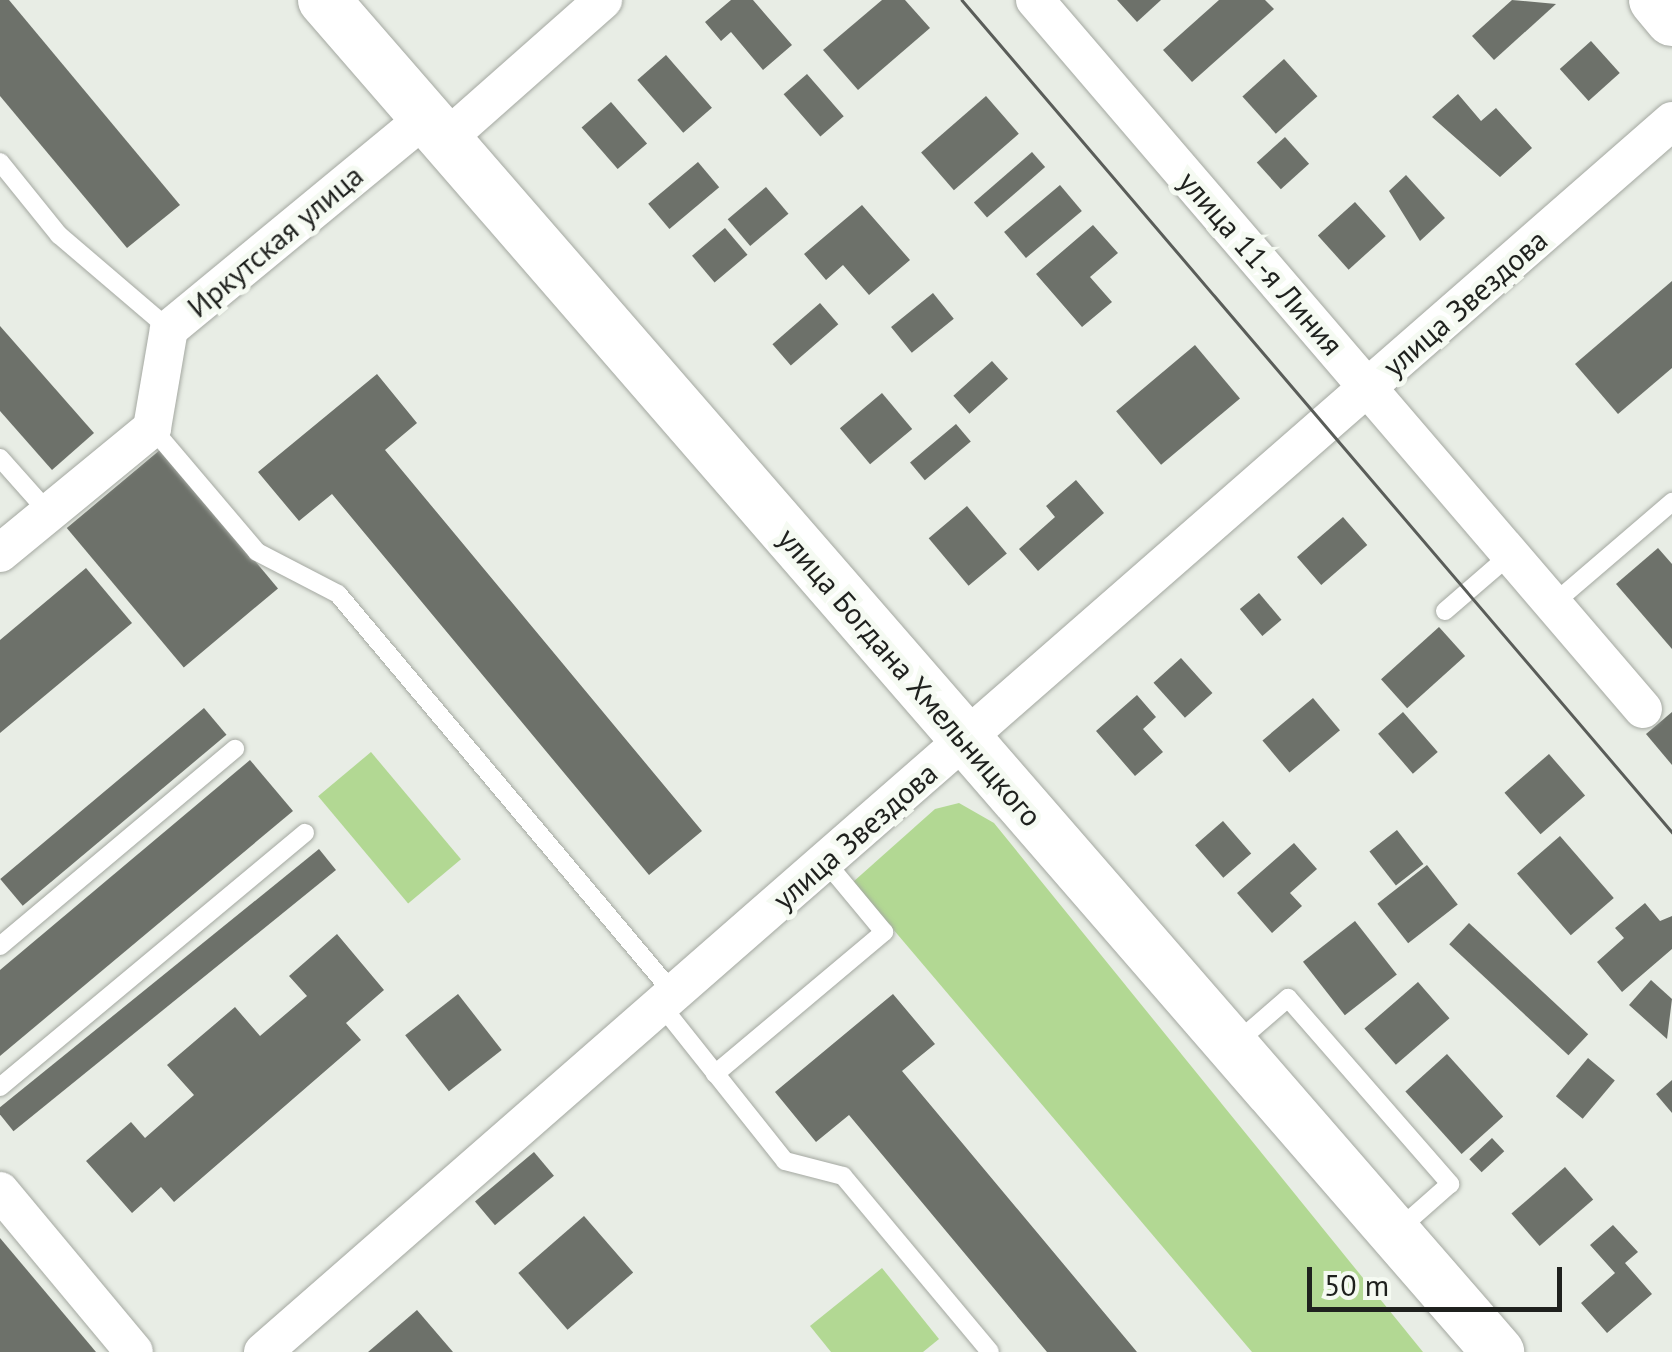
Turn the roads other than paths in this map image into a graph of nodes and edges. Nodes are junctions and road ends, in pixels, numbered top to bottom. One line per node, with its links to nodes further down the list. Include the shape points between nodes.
1 (324, 0): 7 (main road, улица Богдана Хмельницкого)
2 (603, 0): 7 (street, Иркутская улица)
3 (1035, 0): 10 (street, улица 11-я Линия)
4 (1655, 0): 5 (main road)
5 (1672, 20)
6 (1672, 122): 10 (street, улица Звездова)
7 (436, 128): 9 (street, Иркутская улица); 20 (main road, улица Богдана Хмельницкого)
8 (0, 162): 9 (lane, via 58,235)
9 (169, 329): 11 (street, Иркутская улица)
10 (1368, 387): 16 (street, улица 11-я Линия); 20 (street, улица Звездова)
11 (152, 428): 14 (street); 25 (lane, via 257,552 338,594)
12 (0, 458): 14 (lane)
13 (1672, 502): 17 (lane)
14 (48, 512): 15 (street)
15 (0, 553)
16 (1510, 554): 17 (street, улица 11-я Линия); 18 (lane)
17 (1553, 604): 19 (street, улица 11-я Линия)
18 (1445, 610)
19 (1642, 709)
20 (965, 740): 23 (street, улица Звездова); 26 (main road, улица Богдана Хмельницкого)
21 (236, 749): 24 (lane)
22 (305, 832): 28 (lane)
23 (825, 862): 25 (street, улица Звездова); 27 (lane, via 884,932)
24 (0, 946)
25 (667, 999): 27 (lane); 32 (street, улица Звездова)
26 (1232, 1046): 30 (main road, улица Богдана Хмельницкого); 30 (lane, via 1288,998 1426,1155 1450,1184)
27 (715, 1074): 33 (lane, via 785,1161 842,1176)
28 (0, 1087)
29 (0, 1191): 31 (street)
30 (1394, 1233): 34 (main road, улица Богдана Хмельницкого)
31 (134, 1352)
32 (263, 1352)
33 (990, 1352)
34 (1498, 1352)

